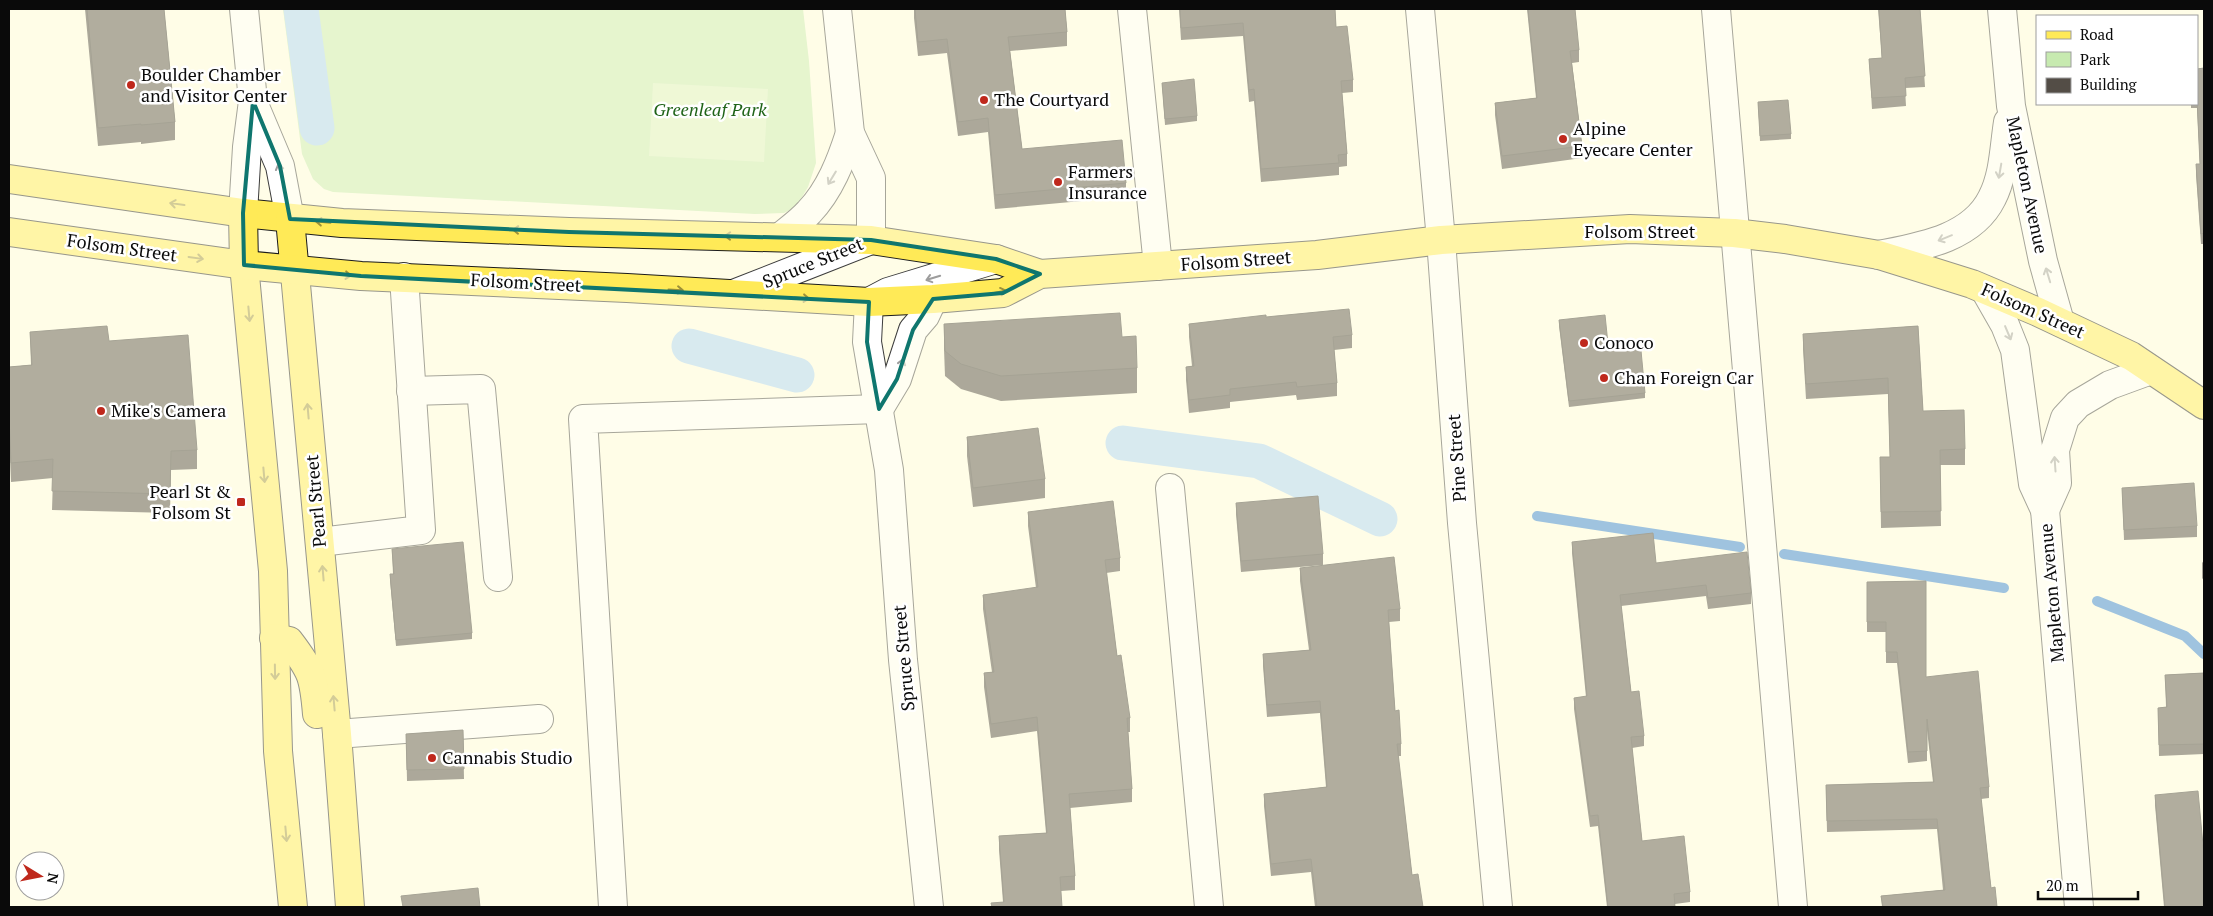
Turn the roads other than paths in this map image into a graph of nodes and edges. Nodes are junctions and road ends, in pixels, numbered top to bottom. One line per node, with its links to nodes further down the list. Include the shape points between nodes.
1 (244, 9): 7 (street, Pearl Street)
2 (837, 9): 9 (street, Spruce Street)
3 (1132, 9): 21 (street)
4 (1420, 9): 17 (street, Pine Street)
5 (1716, 9): 14 (street)
6 (2002, 9): 8 (street, Mapleton Avenue)
7 (253, 101): 11 (street, Pearl Street); 12 (street, Pearl Street, one-way to 7, via 280,166)
8 (2011, 106): 18 (street, Mapleton Avenue, one-way to 18, via 2000,177 1992,198 1977,218 1955,234 1926,245); 29 (street, Mapleton Avenue, one-way to 8, via 2043,261)
9 (850, 133): 15 (street, Spruce Street, one-way to 15, via 839,166 822,194 810,211); 16 (street, Spruce Street, via 871,178)
10 (9, 178): 11 (main road, Folsom Street, one-way to 10)
11 (243, 214): 12 (main road, Folsom Street); 20 (main road, Pearl Street)
12 (290, 219): 15 (main road, Folsom Street, one-way to 12); 22 (main road, Pearl Street)
13 (9, 232): 20 (main road, Folsom Street, one-way to 20)
14 (1734, 233): 17 (main road, Folsom Street, via 1630,229); 18 (main road, Folsom Street); 48 (street)
15 (780, 237): 16 (main road, Folsom Street)
16 (871, 240): 19 (main road, Folsom Street); 26 (street, Spruce Street)
17 (1441, 240): 21 (main road, Folsom Street, via 1317,255); 47 (street, Pine Street, via 1462,523)
18 (1879, 255): 25 (main road, Folsom Street)
19 (996, 259): 23 (main road, Folsom Street); 28 (street, one-way to 28, via 888,292)
20 (244, 265): 22 (main road, Folsom Street); 38 (main road, Pearl Street, one-way to 38, via 273,571)
21 (1158, 266): 23 (main road, Folsom Street)
22 (296, 271): 24 (main road, Folsom Street, one-way to 24); 36 (main road, Pearl Street, one-way to 22)
23 (1040, 274): 27 (main road, Folsom Street, one-way to 23, via 1003,293)
24 (404, 277): 26 (main road, Folsom Street, one-way to 26); 31 (street)
25 (1985, 290): 29 (main road, Folsom Street); 35 (street, Mapleton Avenue, one-way to 35, via 2015,350 2033,484)
26 (736, 294): 28 (main road, Folsom Street, one-way to 28)
27 (934, 299): 28 (main road, Folsom Street); 33 (street, one-way to 27, via 897,379 913,330)
28 (869, 302): 33 (street, Spruce Street, via 867,342)
29 (2060, 322): 30 (main road, Folsom Street, via 2130,356)
30 (2151, 370): 32 (main road, Folsom Street); 35 (street, one-way to 30, via 2057,483 2055,450 2065,418 2078,404 2110,384)
31 (411, 391): 36 (street, via 421,530); 37 (street, via 481,389)
32 (2204, 405)
33 (878, 409): 44 (street, via 583,419); 45 (street, Spruce Street, via 889,470 903,660)
34 (1170, 488): 46 (street)
35 (2045, 510): 49 (street, Mapleton Avenue)
36 (320, 542): 40 (main road, Pearl Street, one-way to 36)
37 (498, 578)
38 (274, 638): 41 (main road, via 288,641 304,660 314,680 326,803); 42 (main road, Pearl Street, one-way to 42, via 278,751)
39 (539, 719): 40 (street)
40 (337, 734): 41 (main road, Pearl Street)
41 (346, 857): 43 (main road, Pearl Street)
42 (293, 907)
43 (350, 907)
44 (613, 907)
45 (929, 907)
46 (1209, 907)
47 (1498, 907)
48 (1792, 907)
49 (2079, 907)

